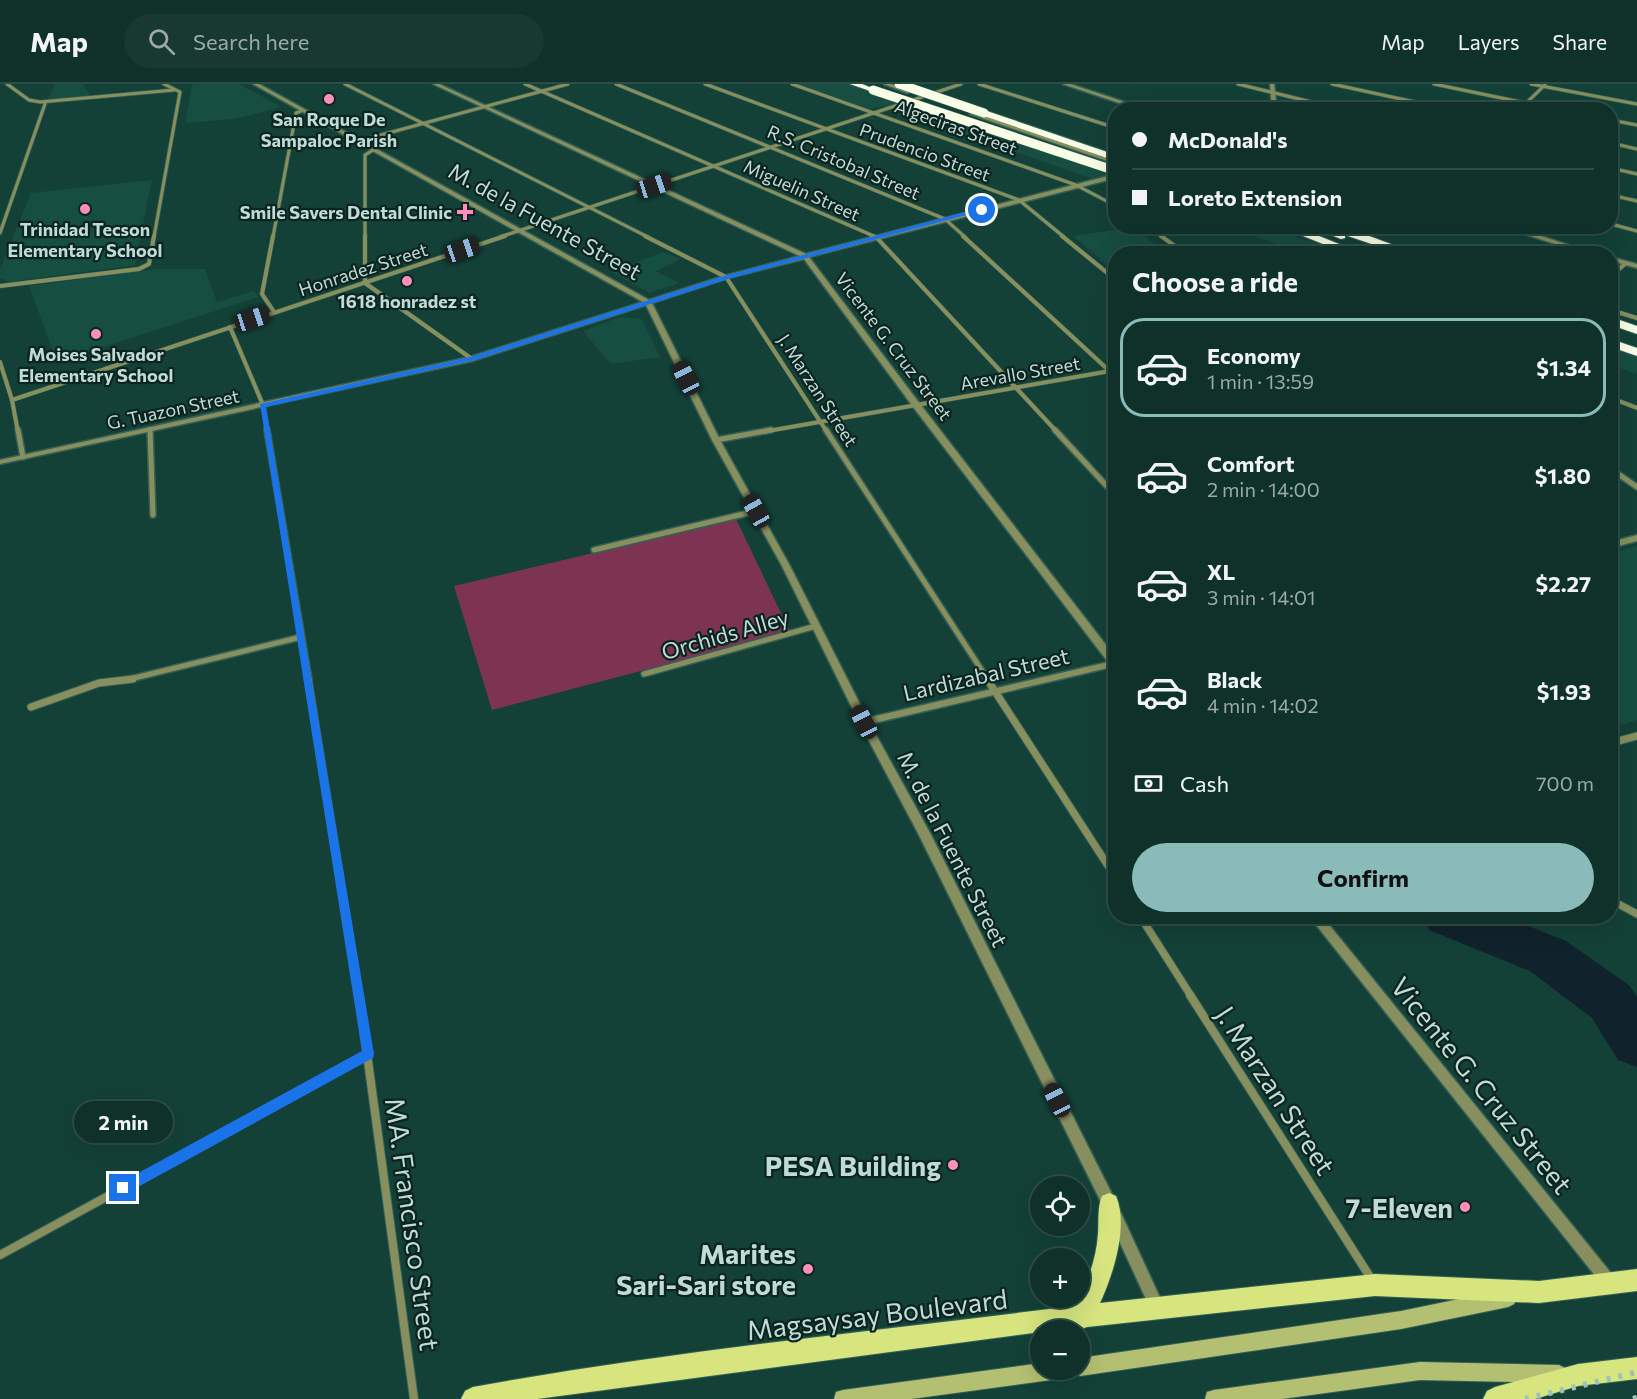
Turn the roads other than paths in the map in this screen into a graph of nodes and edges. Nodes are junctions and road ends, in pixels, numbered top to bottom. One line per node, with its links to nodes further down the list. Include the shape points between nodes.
1 (6, 84): 35 (street, via 31,102)
2 (164, 84): 25 (street)
3 (255, 84): 38 (street, M. de la Fuente Street)
4 (345, 84): 42 (street)
5 (435, 84): 37 (street, Vicente G. Cruz Street)
6 (525, 84): 26 (street, Miguelin Street)
7 (568, 84): 26 (street)
8 (616, 84): 48 (street, R.S. Cristobal Street)
9 (705, 84): 45 (street, Prudencio Street)
10 (792, 84): 39 (street, Algeciras Street)
11 (854, 84): 54 (highway, bridge)
12 (874, 84): 55 (highway, bridge)
13 (886, 84): 28 (street)
14 (899, 84): 40 (highway, bridge)
15 (908, 84): 40 (highway, bridge)
16 (962, 84): 28 (street, Honradez Street)
17 (979, 84): 43 (street)
18 (1065, 84): 29 (street)
19 (1238, 84): 27 (street)
20 (1272, 84): 27 (street)
21 (1332, 84): 32 (street)
22 (1434, 84): 33 (street)
23 (1531, 84): 24 (street)
24 (1545, 85): 34 (street); 36 (street)
25 (174, 90): 35 (street); 90 (street, via 180,92 149,264 139,269)
26 (541, 92): 37 (street); 53 (street, Miguelin Street)
27 (1273, 94): 30 (street); 31 (street)
28 (922, 96): 39 (street, Honradez Street); 52 (street)
29 (1122, 102)
30 (1274, 102)
31 (1308, 102)
32 (1415, 102)
33 (1521, 102)
34 (1527, 102)
35 (45, 104): 70 (street)
36 (1637, 104)
37 (483, 106): 42 (street); 60 (street, Vicente G. Cruz Street)
38 (301, 111): 46 (street, M. de la Fuente Street); 92 (street, via 296,113 262,294)
39 (873, 112): 45 (street, Honradez Street); 59 (street, Algeciras Street)
40 (984, 113): 51 (highway)
41 (1618, 121): 44 (street)
42 (423, 123): 46 (street); 65 (street)
43 (1108, 125)
44 (1637, 125)
45 (823, 129): 48 (street, Honradez Street); 62 (street, Prudencio Street)
46 (359, 141): 50 (street, M. de la Fuente Street)
47 (1618, 145): 49 (street)
48 (771, 147): 53 (street, Honradez Street); 66 (street, R.S. Cristobal Street)
49 (1637, 149)
50 (373, 150): 68 (street, M. de la Fuente Street); 89 (street, via 365,155)
51 (1108, 155)
52 (1108, 159)
53 (713, 166): 60 (street, Honradez Street); 76 (street, Miguelin Street)
54 (1108, 166)
55 (1108, 166)
56 (1618, 170): 57 (street)
57 (1637, 174)
58 (1108, 178): 59 (street, G. Tuazon Street)
59 (1076, 185): 62 (street, G. Tuazon Street); 64 (street, Algeciras Street)
60 (654, 186): 65 (street, Honradez Street); 82 (street, Vicente G. Cruz Street)
61 (1618, 197): 63 (street)
62 (1019, 200): 66 (street, G. Tuazon Street); 87 (street, Prudencio Street)
63 (1637, 201)
64 (1108, 202)
65 (586, 208): 68 (street, Honradez Street); 88 (street)
66 (945, 219): 76 (street, G. Tuazon Street); 104 (street, R.S. Cristobal Street)
67 (1618, 226): 69 (street)
68 (519, 231): 89 (street, Honradez Street); 91 (street, M. de la Fuente Street)
69 (1637, 231)
70 (0, 233)
71 (1157, 234): 77 (street)
72 (1305, 234): 78 (highway)
73 (1335, 234): 79 (highway)
74 (1354, 234): 80 (highway)
75 (1528, 234): 81 (street)
76 (877, 238): 82 (street, G. Tuazon Street); 106 (street, Miguelin Street)
77 (1175, 246)
78 (1337, 246)
79 (1368, 246)
80 (1389, 246)
81 (1568, 246)
82 (805, 256): 88 (street, G. Tuazon Street); 110 (street, Vicente G. Cruz Street)
83 (1618, 261): 84 (street)
84 (1626, 263): 85 (street); 86 (street)
85 (1637, 266)
86 (1618, 270)
87 (1108, 273)
88 (726, 278): 91 (street, G. Tuazon Street); 112 (street, J. Marzan Street)
89 (364, 283): 92 (street, Honradez Street); 102 (street)
90 (0, 286)
91 (648, 302): 102 (street, G. Tuazon Street); 114 (street, M. de la Fuente Street)
92 (274, 312): 96 (street, Honradez Street)
93 (1618, 312): 94 (street)
94 (1637, 318)
95 (1618, 323): 97 (highway)
96 (230, 327): 107 (street, Honradez Street); 109 (street, MA. Francisco Street)
97 (1637, 330)
98 (1618, 333): 99 (highway)
99 (1637, 340)
100 (1618, 345): 101 (highway)
101 (1637, 352)
102 (472, 359): 109 (street, G. Tuazon Street)
103 (0, 362): 107 (street)
104 (1108, 369)
105 (1108, 371): 106 (street, Arevallo Street)
106 (1014, 387): 110 (street, Arevallo Street); 118 (street, Miguelin Street)
107 (12, 400): 115 (street)
108 (1618, 401): 111 (street)
109 (263, 405): 113 (street, G. Tuazon Street); 126 (street, MA. Francisco Street)
110 (916, 406): 112 (street, Arevallo Street); 127 (street, Vicente G. Cruz Street)
111 (1637, 408)
112 (821, 423): 114 (street, Arevallo Street); 130 (street, J. Marzan Street)
113 (150, 429): 115 (street, G. Tuazon Street); 121 (street)
114 (716, 440): 120 (street, M. de la Fuente Street)
115 (23, 457): 116 (street, G. Tuazon Street)
116 (0, 462)
117 (1618, 474): 119 (street)
118 (1108, 487)
119 (1637, 487)
120 (756, 511): 124 (street); 125 (street, M. de la Fuente Street)
121 (153, 515)
122 (1637, 538): 123 (street)
123 (1618, 543)
124 (594, 550)
125 (816, 626): 129 (street, Orchids Alley); 132 (street, M. de la Fuente Street)
126 (301, 637): 131 (street, via 127,680 99,683); 140 (street, MA. Francisco Street)
127 (1108, 654)
128 (1108, 666): 130 (street, Lardizabal Street)
129 (644, 674)
130 (998, 693): 132 (street, Lardizabal Street); 135 (street, J. Marzan Street)
131 (31, 707)
132 (864, 722): 141 (street, M. de la Fuente Street)
133 (1637, 736): 134 (street)
134 (1618, 741)
135 (1108, 865)
136 (1618, 904): 137 (street)
137 (1637, 914)
138 (1145, 924): 144 (street, J. Marzan Street)
139 (1322, 924): 143 (street, Vicente G. Cruz Street)
140 (368, 1054): 142 (street); 153 (street, MA. Francisco Street)
141 (1109, 1203): 146 (street, M. de la Fuente Street); 147 (main road, via 1106,1263)
142 (0, 1255)
143 (1625, 1282): 145 (main road, Magsaysay Boulevard)
144 (1376, 1285): 145 (main road, Magsaysay Boulevard); 146 (main road, Magsaysay Boulevard)
145 (1539, 1292): 148 (main road, Magsaysay Boulevard, via 1401,1320)
146 (1157, 1307): 147 (main road, Magsaysay Boulevard)
147 (1079, 1318): 152 (main road, Magsaysay Boulevard, via 794,1352)
148 (1090, 1365)
149 (1637, 1368): 151 (main road)
150 (1030, 1374): 155 (main road)
151 (1578, 1375): 156 (main road, via 1420,1371); 157 (main road)
152 (524, 1393): 154 (main road, Magsaysay Boulevard)
153 (414, 1399)
154 (473, 1399)
155 (843, 1399)
156 (1214, 1399)
157 (1495, 1399)

